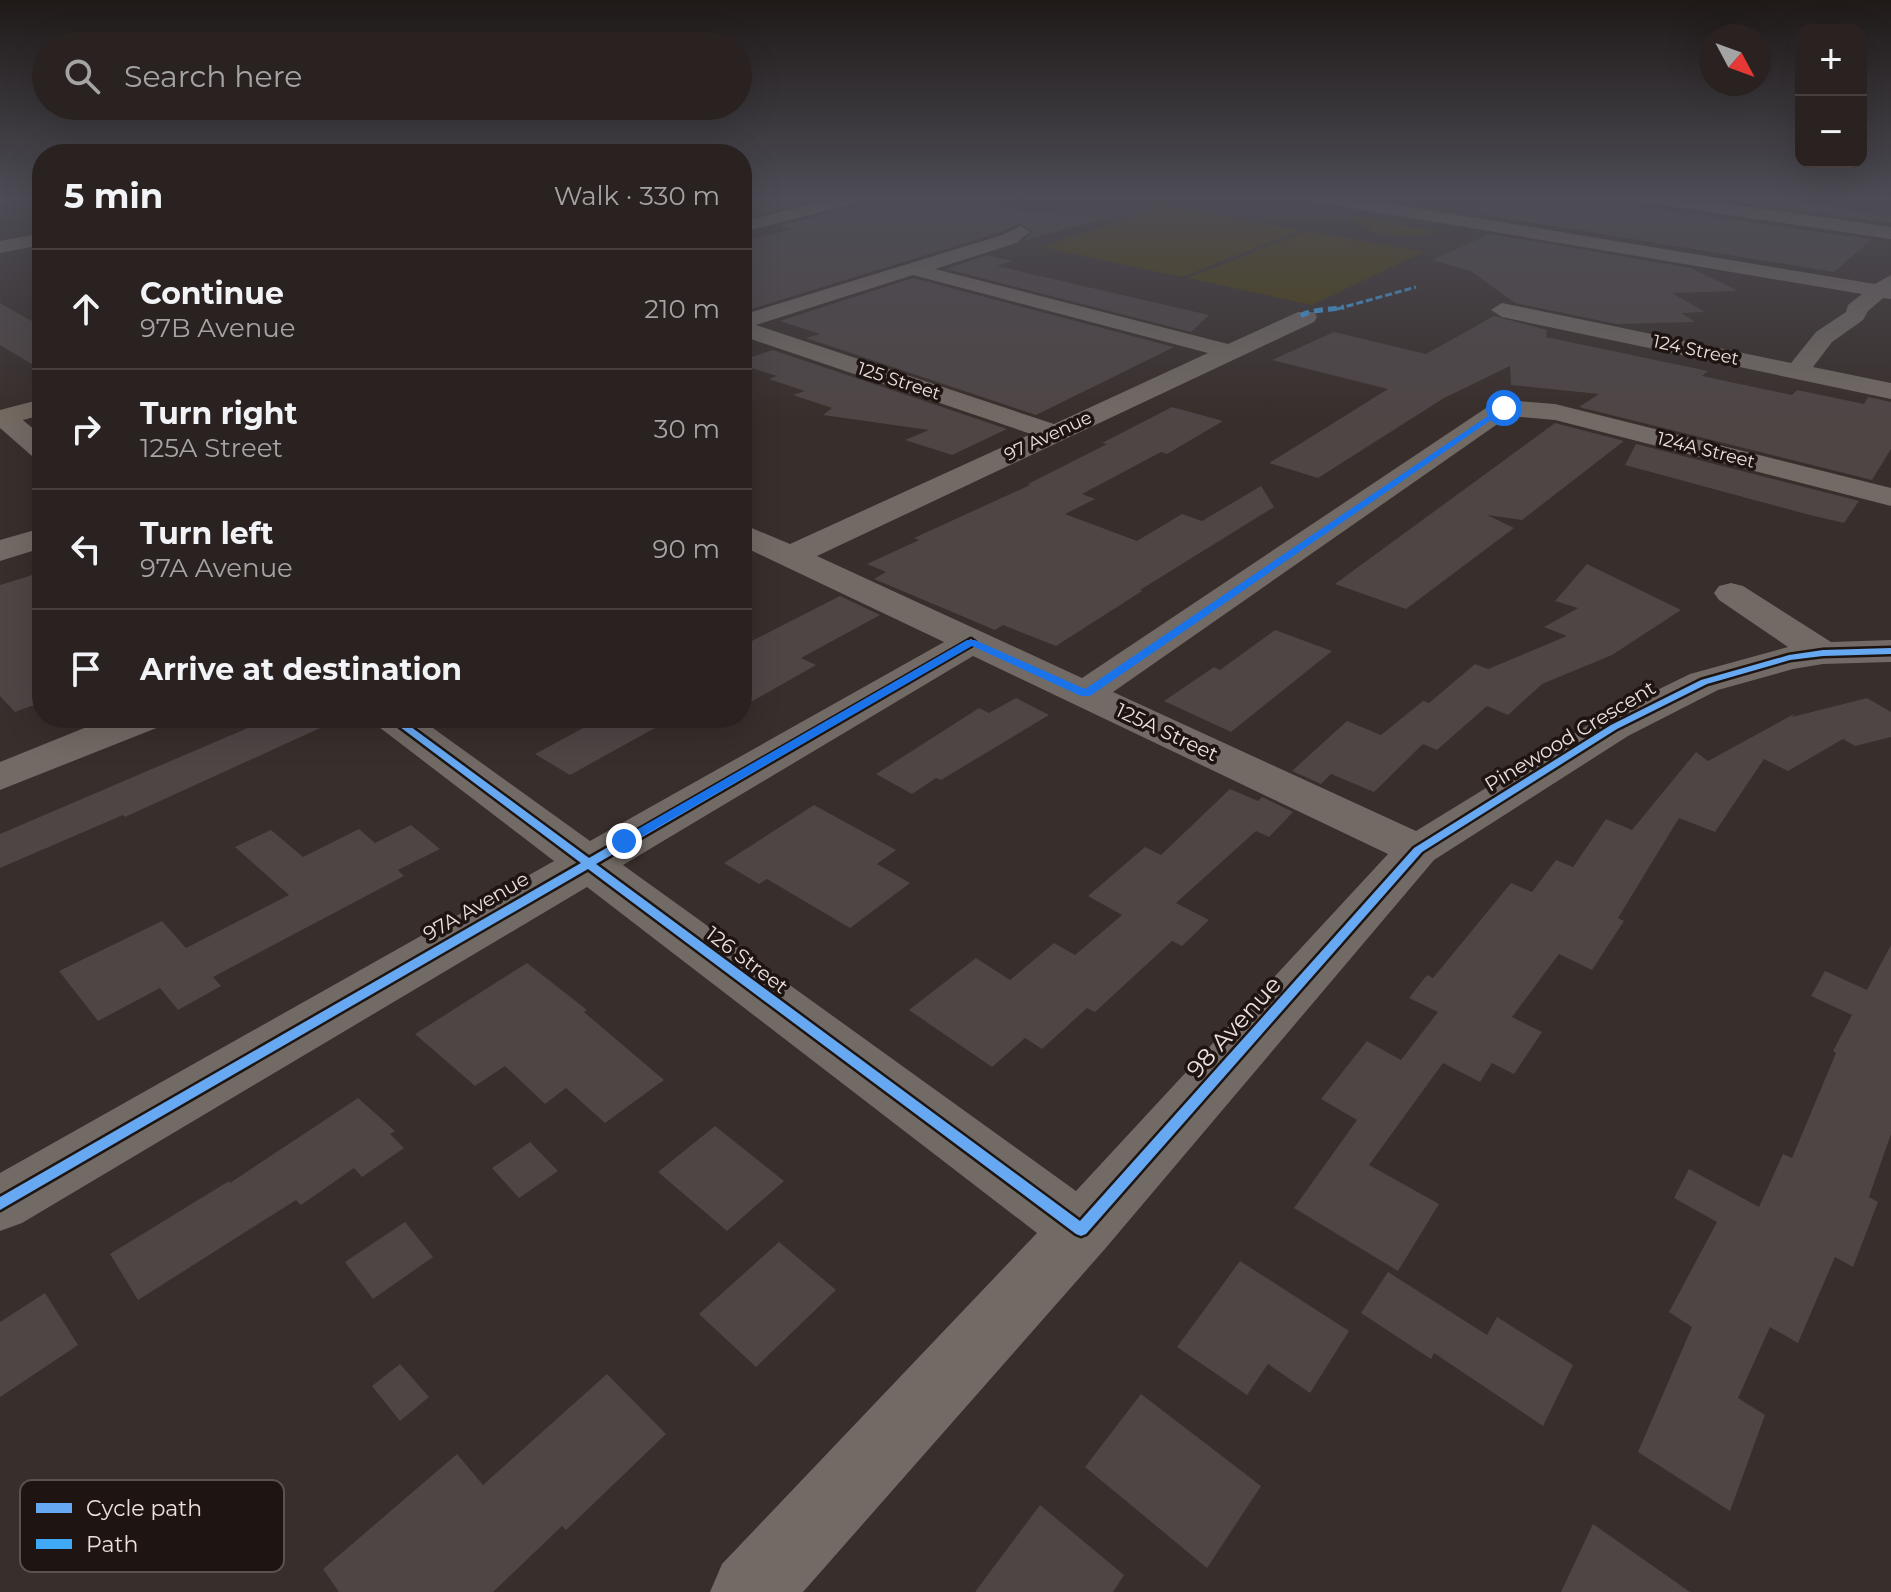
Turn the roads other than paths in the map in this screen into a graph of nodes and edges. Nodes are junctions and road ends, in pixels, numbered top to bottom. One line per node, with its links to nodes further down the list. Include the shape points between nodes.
1 (906, 271): 7 (street)
2 (922, 271): 9 (street)
3 (1781, 271): 4 (street)
4 (1887, 288): 10 (street, via 1862,303 1858,313 1836,328)
5 (1502, 310): 10 (street, 124 Street)
6 (1306, 317): 9 (street, 97 Avenue)
7 (752, 319)
8 (752, 331): 15 (street, 125 Street)
9 (1230, 352): 15 (street, 97 Avenue)
10 (1797, 371): 11 (street, 124 Street)
11 (1891, 391)
12 (32, 399): 14 (main road)
13 (32, 408): 14 (main road)
14 (1, 413): 16 (street)
15 (1055, 433): 21 (street, 97 Avenue)
16 (32, 441)
17 (1891, 497): 26 (street, 124A Street, via 1555,412 1504,408)
18 (752, 538): 21 (street, 125A Street)
19 (32, 541): 20 (street)
20 (0, 551)
21 (791, 556): 23 (street, 125A Street)
22 (1731, 593): 25 (street)
23 (971, 642): 26 (street, 125A Street); 31 (street, 97A Avenue)
24 (1891, 651): 25 (street, Pinewood Crescent)
25 (1823, 653): 30 (street, Pinewood Crescent, via 1704,682 1655,704)
26 (1086, 693): 30 (street, 125A Street)
27 (120, 728): 29 (street)
28 (406, 728): 31 (street, 126 Street)
29 (0, 777)
30 (1418, 850): 33 (street, 98 Avenue)
31 (586, 863): 32 (street, 97A Avenue); 33 (street, 126 Street)
32 (0, 1204)
33 (1081, 1230): 34 (street, 98 Avenue)
34 (750, 1592)

